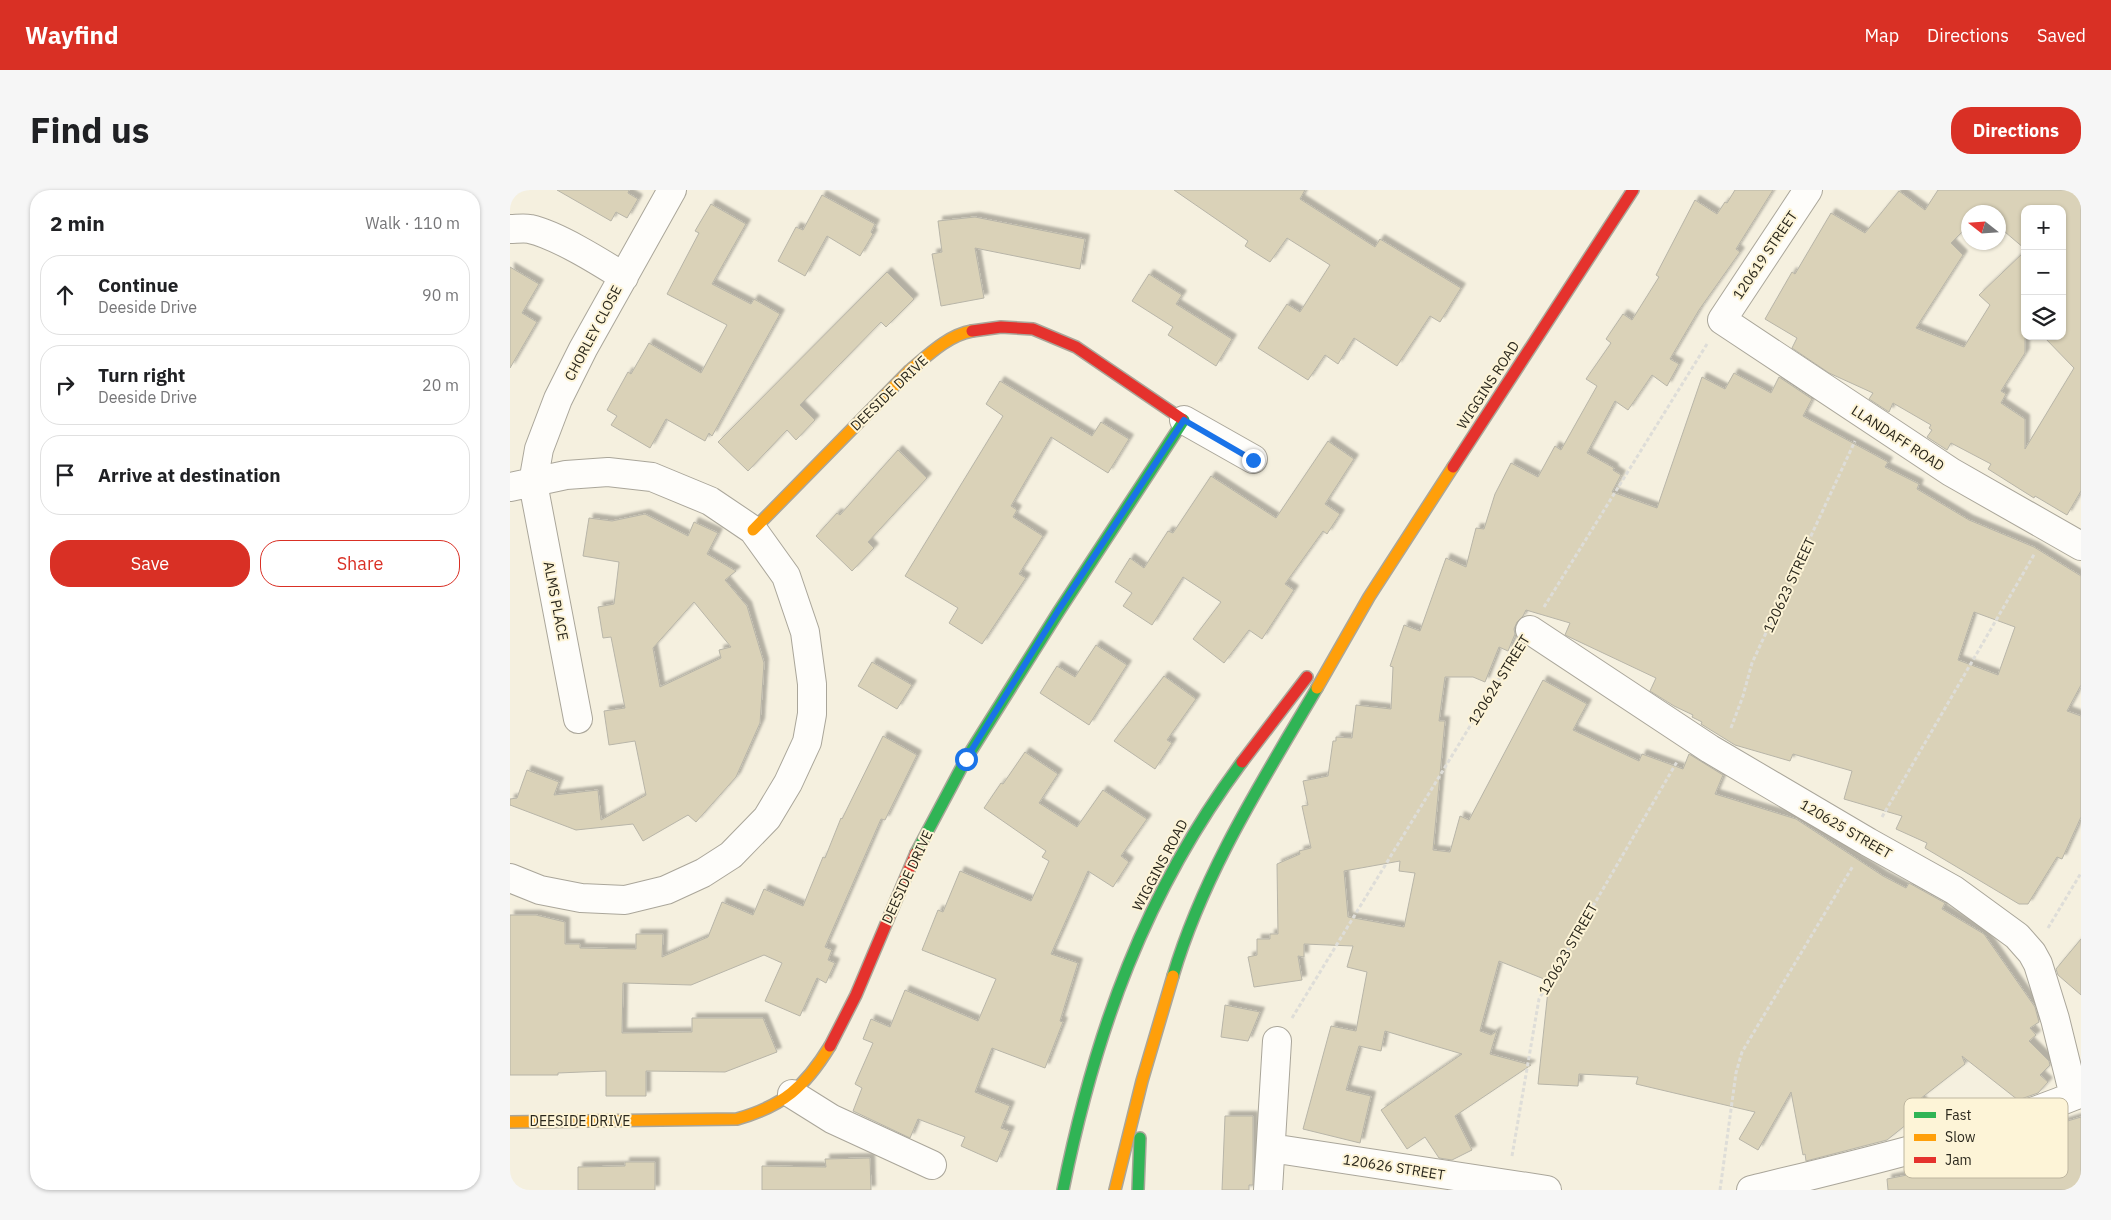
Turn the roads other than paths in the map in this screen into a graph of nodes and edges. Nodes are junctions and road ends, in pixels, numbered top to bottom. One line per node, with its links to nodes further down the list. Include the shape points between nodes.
1 (672, 190): 5 (street, CHORLEY CLOSE)
2 (1633, 190): 12 (street, WIGGINS ROAD)
3 (1808, 190): 6 (street, 120619 STREET)
4 (510, 229): 5 (street, via 529,229 554,239)
5 (624, 277): 9 (street, CHORLEY CLOSE, via 558,399)
6 (1722, 320): 11 (street, LLANDAFF ROAD, via 1951,472)
7 (1184, 420): 8 (street, DEESIDE DRIVE); 10 (street, DEESIDE DRIVE, via 1076,347 1033,329 1001,327 966,332 936,348 909,371); 18 (street, DEESIDE DRIVE, via 1058,611 966,759 908,869 856,995 830,1047)
8 (1253, 460)
9 (521, 485): 10 (street, via 608,472 652,477 710,501); 14 (street, ALMS PLACE)
10 (753, 530): 15 (street, via 786,576 805,632 812,684 812,714 807,742 767,818 731,855 703,873 666,890 626,900 581,898 540,890)
11 (2081, 546)
12 (1369, 597): 17 (street, WIGGINS ROAD, via 1229,840 1181,950); 24 (street, WIGGINS ROAD, via 1234,770 1171,870 1149,914 1106,1021 1074,1134)
13 (1530, 630): 19 (street, 120625 STREET, via 1700,743 1954,890 2017,936 2038,964)
14 (578, 719)
15 (510, 878)
16 (1277, 1041): 21 (street)
17 (1142, 1081): 25 (street, WIGGINS ROAD); 26 (street)
18 (792, 1094): 20 (street, DEESIDE DRIVE, via 768,1109 737,1119); 23 (street, via 832,1119)
19 (2078, 1094)
20 (510, 1122)
21 (1271, 1148): 27 (street); 28 (street, 120626 STREET)
22 (1904, 1152): 29 (street)
23 (932, 1165)
24 (1063, 1190)
25 (1115, 1190)
26 (1138, 1190)
27 (1268, 1190)
28 (1547, 1190)
29 (1751, 1190)

